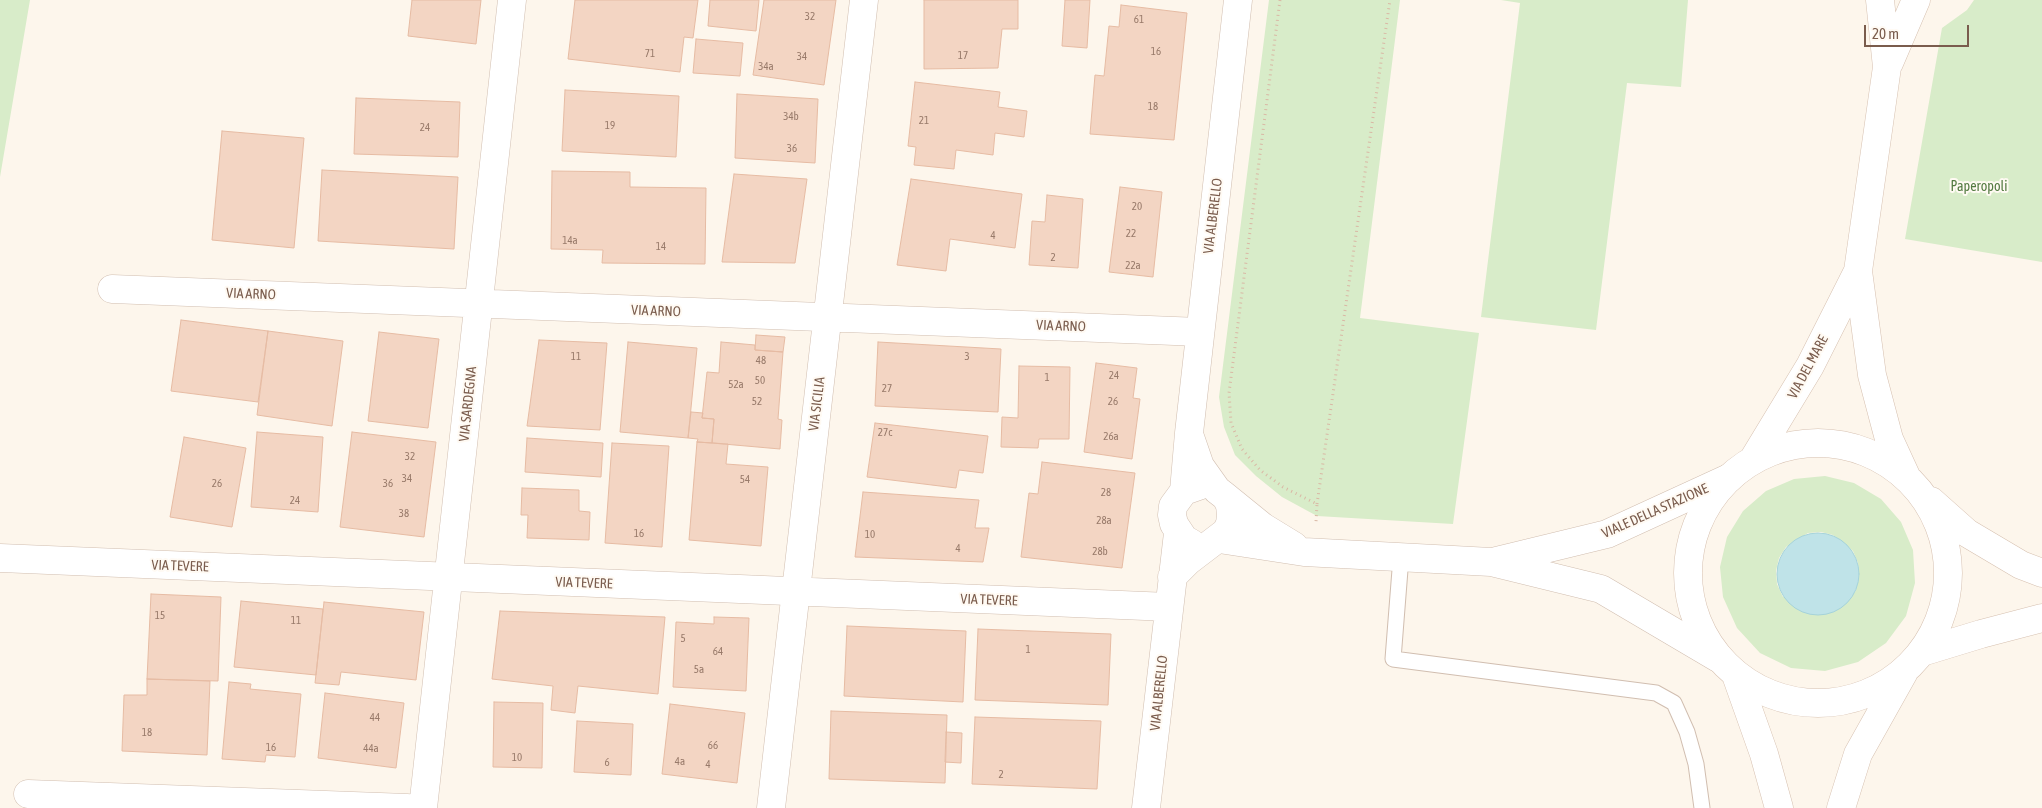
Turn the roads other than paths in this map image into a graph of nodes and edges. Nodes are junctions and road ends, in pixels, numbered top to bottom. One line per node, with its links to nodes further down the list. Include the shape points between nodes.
1 (512, 0): 9 (street, VIA SARDEGNA)
2 (864, 0): 10 (street, VIA SICILIA)
3 (1238, 0): 11 (street, VIA ALBERELLO)
4 (1880, 0): 6 (street, VIA DEL MARE)
5 (1916, 0): 6 (street, VIA DEL MARE)
6 (1887, 67): 7 (street, VIA DEL MARE)
7 (1858, 271): 13 (street, VIA DEL MARE, via 1810,366); 15 (street, VIA DEL MARE, via 1872,375 1889,439)
8 (112, 289): 9 (street, VIA ARNO)
9 (479, 304): 10 (street, VIA ARNO); 26 (street, VIA SARDEGNA)
10 (827, 317): 11 (street, VIA ARNO); 27 (street, VIA SICILIA)
11 (1200, 332): 12 (street, VIA ALBERELLO)
12 (1189, 433): 16 (street, VIA ALBERELLO); 17 (street, VIA ALBERELLO, via 1200,466)
13 (1753, 460): 14 (street); 15 (street, via 1792,446 1833,444 1872,454)
14 (1729, 478): 23 (street, VIALE DELLA STAZIONE, via 1606,534); 31 (street, via 1708,503 1694,533 1688,566 1690,599 1700,631)
15 (1912, 483): 24 (street, via 1967,533); 30 (street, VIA DEL MARE, via 1937,519 1947,552 1948,587 1939,622)
16 (1184, 491): 17 (street, via 1200,485); 18 (street, VIA ALBERELLO, via 1173,506 1172,515)
17 (1221, 493): 19 (street, VIA ALBERELLO, via 1230,506 1230,524); 20 (street, VIALE DELLA STAZIONE, via 1263,527)
18 (1178, 533): 19 (street, via 1192,543); 25 (street, VIA ALBERELLO)
19 (1214, 541): 20 (street, VIALE DELLA STAZIONE); 25 (street, VIA ALBERELLO)
20 (1309, 552): 21 (street, VIALE DELLA STAZIONE)
21 (1401, 557): 23 (street, VIALE DELLA STAZIONE); 37 (lane, via 1393,659 1656,693 1674,703 1687,732 1696,764)
22 (0, 558): 26 (street, VIA TEVERE)
23 (1491, 562): 31 (street, VIALE DELLA STAZIONE, via 1601,589)
24 (2042, 573)
25 (1172, 577): 28 (street, VIA ALBERELLO)
26 (448, 578): 27 (street, VIA TEVERE); 34 (street, VIA SARDEGNA)
27 (795, 592): 28 (street, VIA TEVERE); 35 (street, VIA SICILIA)
28 (1169, 608): 36 (street, VIA ALBERELLO)
29 (2042, 618): 30 (street, via 1981,634)
30 (1913, 662): 31 (street, VIALE DELLA STAZIONE, via 1865,695 1821,704 1776,697); 39 (street, via 1858,754)
31 (1727, 667): 38 (street, via 1764,754)
32 (28, 794): 33 (street)
33 (407, 808)
34 (423, 808)
35 (770, 808)
36 (1146, 808)
37 (1702, 808)
38 (1779, 808)
39 (1841, 808)

